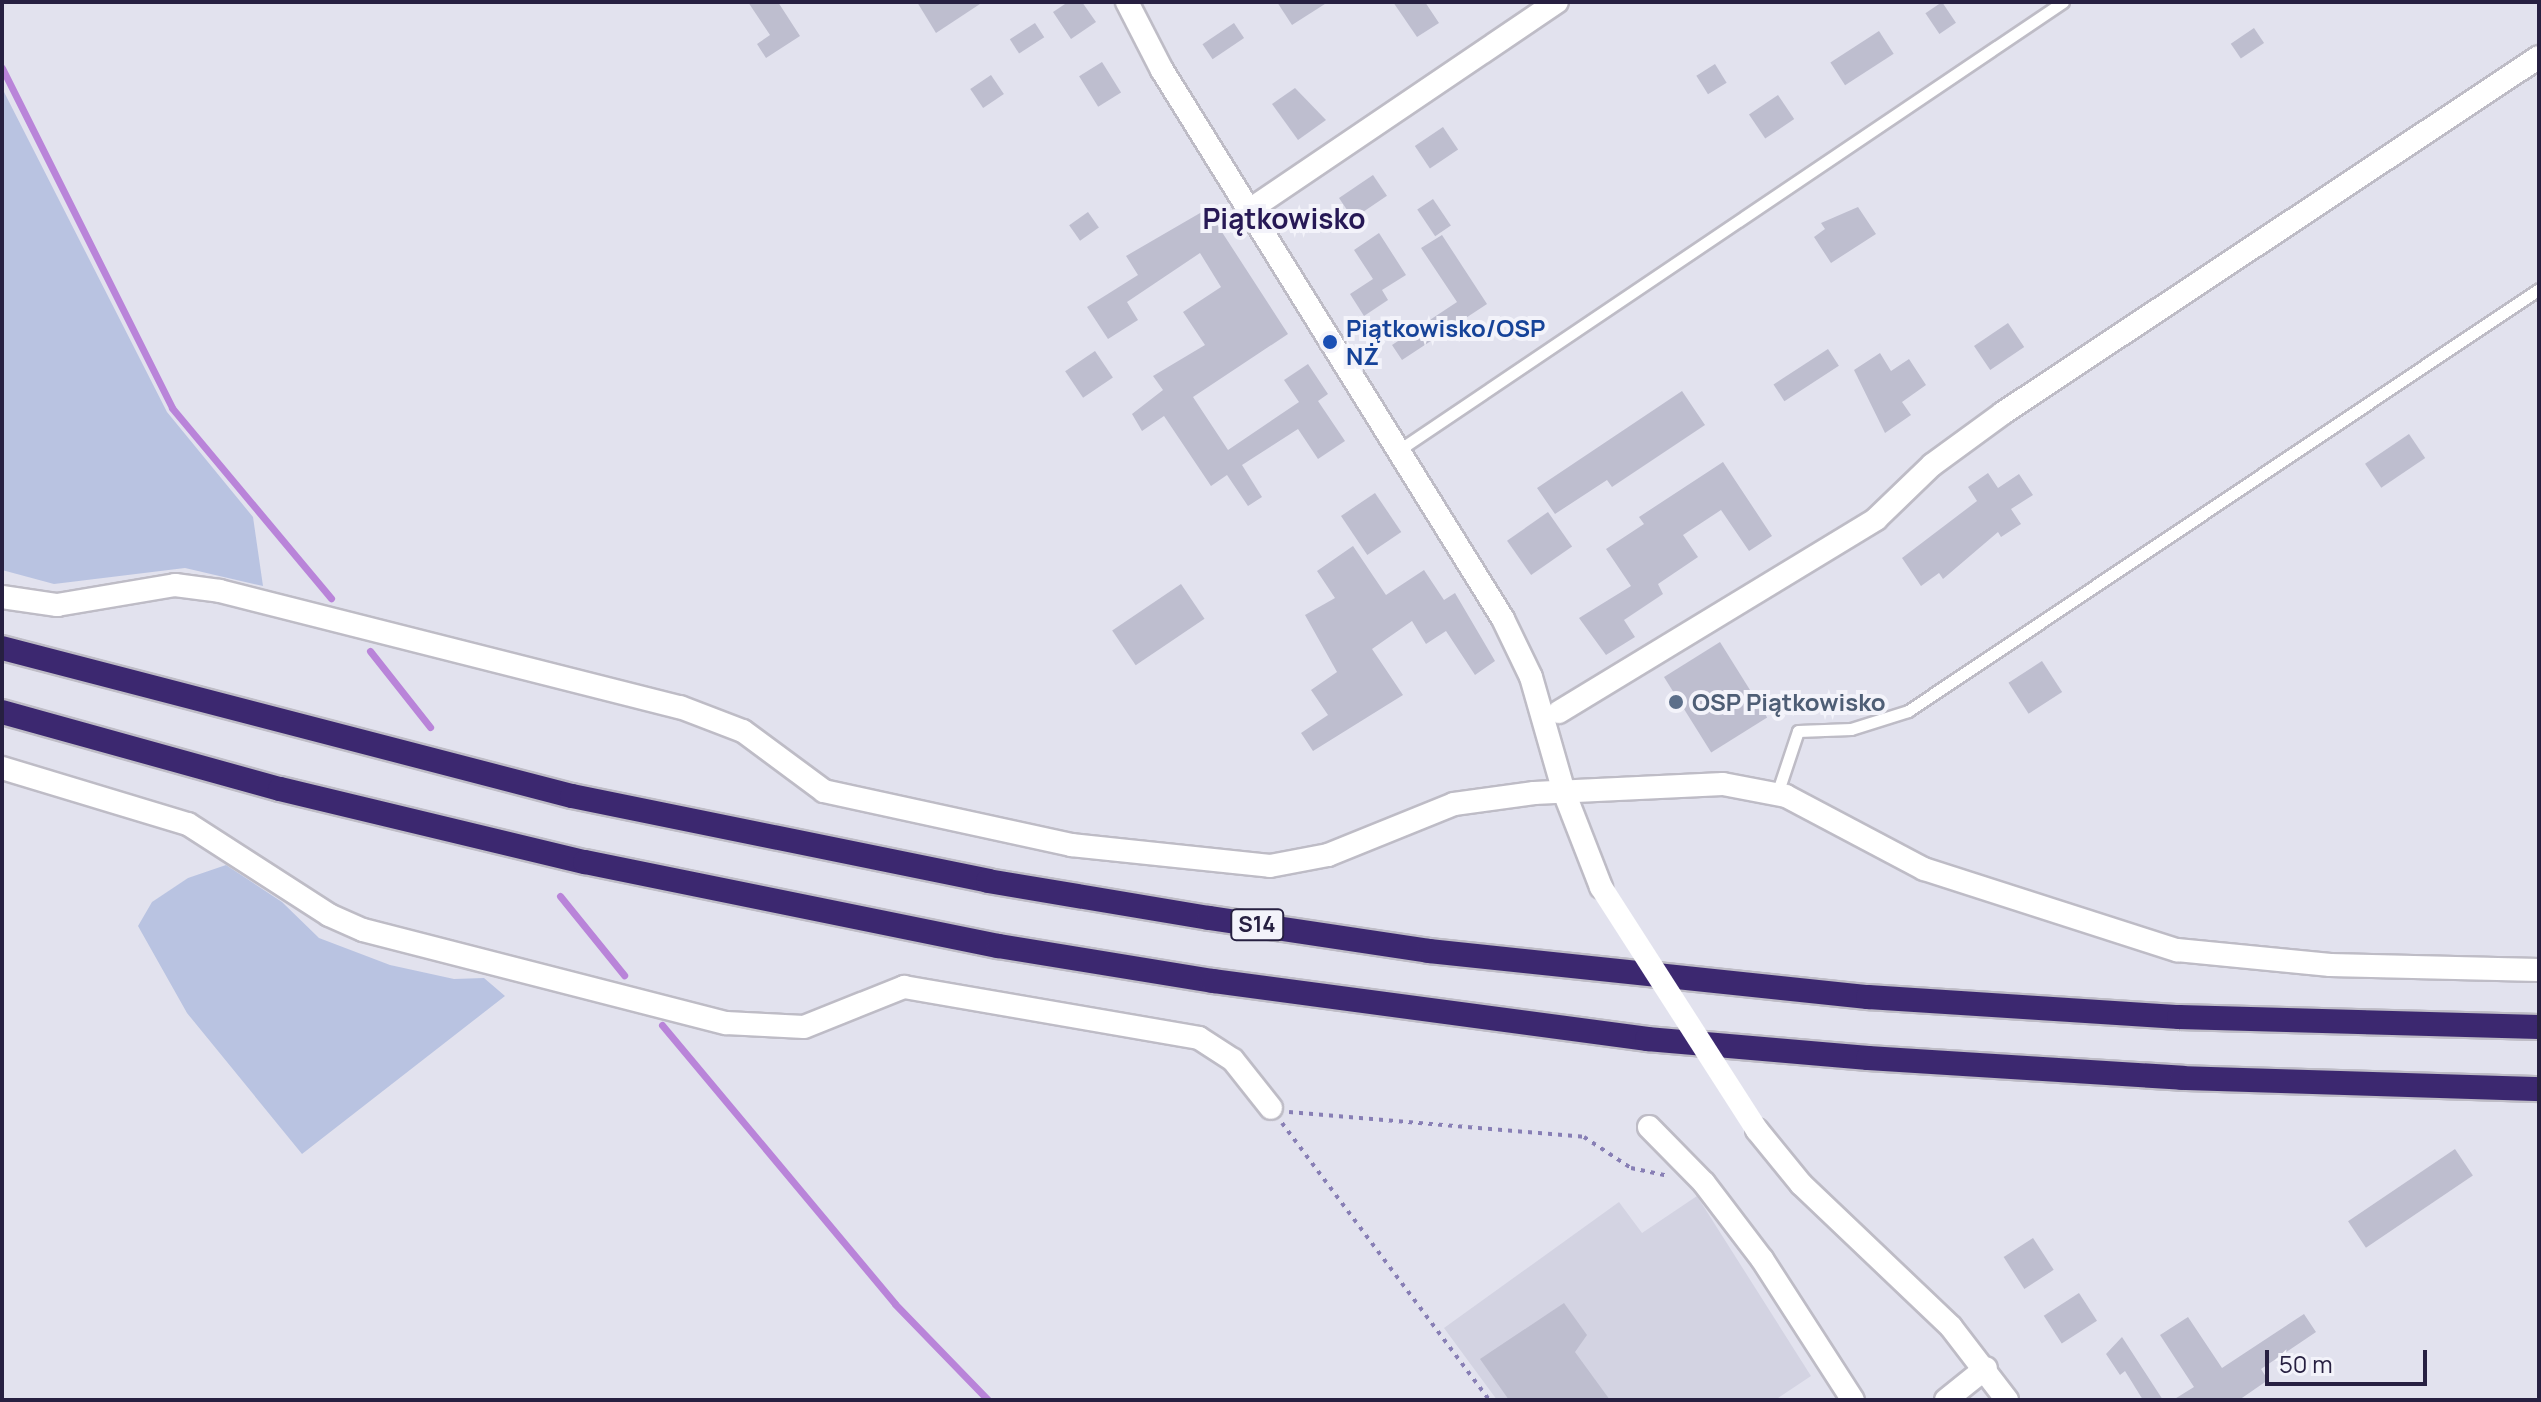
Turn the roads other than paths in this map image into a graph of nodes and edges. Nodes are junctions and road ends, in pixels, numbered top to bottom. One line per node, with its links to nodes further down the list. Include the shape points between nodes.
1 (1127, 2): 5 (street)
2 (1557, 2): 5 (street)
3 (2063, 2): 7 (lane)
4 (2539, 57): 11 (street, via 2003,413 1932,465 1876,519)
5 (1248, 211): 7 (street)
6 (2539, 289): 14 (lane, via 1908,711 1851,729 1798,731)
7 (1399, 450): 13 (street, via 1517,647)
8 (2, 597): 13 (street, via 57,605 175,585 220,591 680,707 743,731 824,791 1071,845 1212,863 1270,866 1328,855 1454,804)
9 (2, 648): 16 (highway, S14, via 572,796 973,878 1272,928 1475,956 1868,997 2179,1017)
10 (2, 712): 17 (highway, via 280,789 585,862 999,946 1228,983 1616,1035 1868,1058 2182,1078)
11 (1559, 712)
12 (2, 768): 18 (street, via 188,824 329,915 363,930 740,1025 804,1027 904,987 1199,1038 1233,1060)
13 (1564, 792): 14 (street, via 1723,784); 20 (street, bridge, via 1601,887 1757,1130 1801,1184 1951,1327)
14 (1777, 794): 15 (street, via 1924,869 2177,950 2330,965)
15 (2539, 970)
16 (2539, 1027)
17 (2539, 1089)
18 (1271, 1108)
19 (1649, 1127): 21 (street, via 1704,1183 1762,1259)
20 (1986, 1368): 22 (street); 23 (street)
21 (1853, 1400)
22 (1946, 1400)
23 (2007, 1400)

